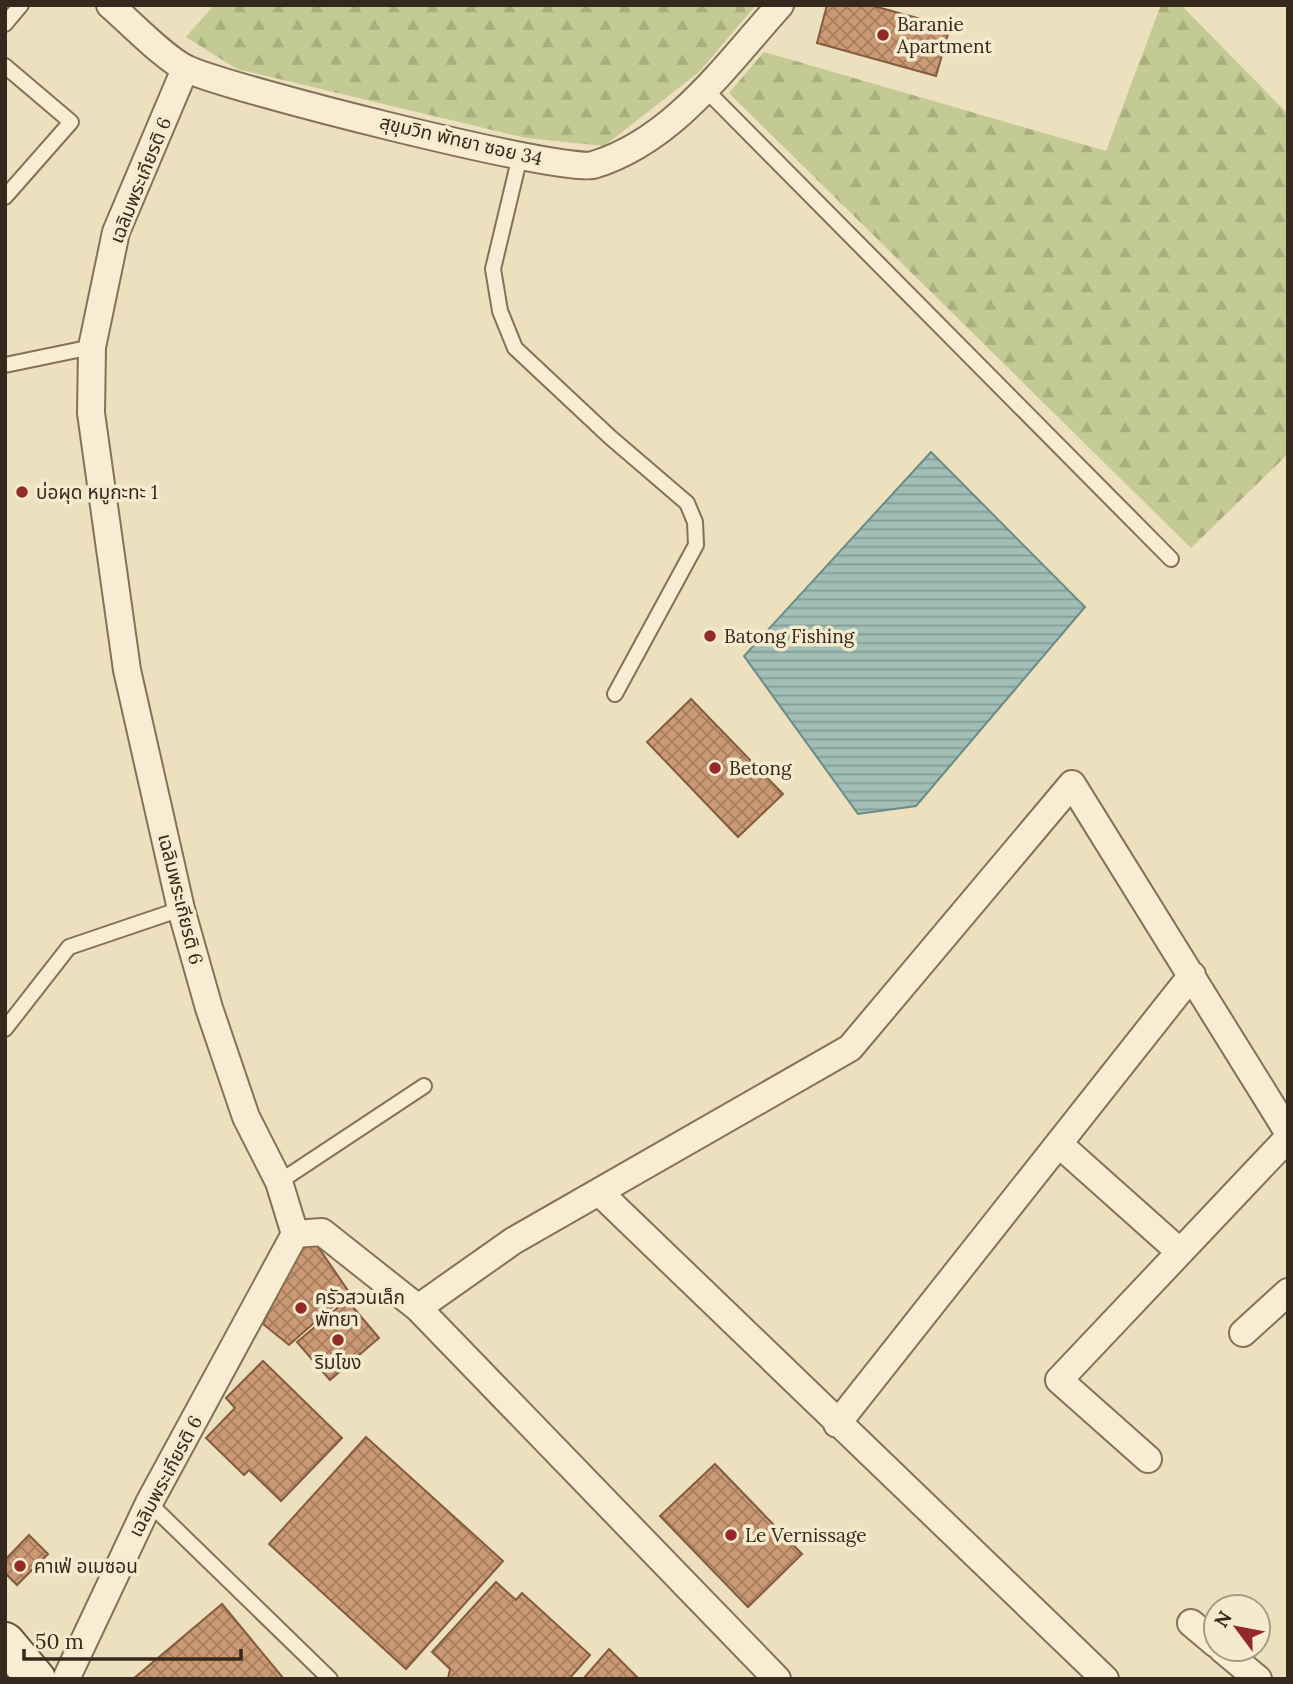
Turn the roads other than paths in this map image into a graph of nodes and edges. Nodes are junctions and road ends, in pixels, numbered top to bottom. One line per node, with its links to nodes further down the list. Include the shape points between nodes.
1 (22, 5): 4 (lane)
2 (110, 5): 6 (street, สุขุมวิท พัทยา ซอย 34)
3 (780, 5): 7 (street, สุขุมวิท พัทยา ซอย 34)
4 (5, 24)
5 (5, 65): 9 (lane, via 71,122)
6 (185, 69): 8 (street, สุขุมวิท พัทยา ซอย 34, via 236,87); 10 (street, เฉลิมพระเกียรติ 6, via 116,232)
7 (705, 89): 8 (street, สุขุมวิท พัทยา ซอย 34, via 653,136 623,155 589,167); 12 (lane)
8 (520, 156): 13 (lane, via 493,269 500,311 515,348 687,503 695,522 696,545)
9 (5, 197)
10 (92, 347): 11 (lane); 14 (street, เฉลิมพระเกียรติ 6, via 91,413 127,670)
11 (5, 365)
12 (1171, 559)
13 (615, 694)
14 (181, 909): 16 (lane, via 69,947); 21 (street, เฉลิมพระเกียรติ 6, via 246,1117)
15 (1192, 975): 18 (street); 20 (street); 22 (street, via 1072,784 850,1048)
16 (5, 1029)
17 (424, 1086): 21 (lane)
18 (1288, 1132)
19 (1288, 1138): 24 (street)
20 (1059, 1144): 24 (street); 28 (street)
21 (279, 1182): 23 (street, เฉลิมพระเกียรติ 6)
22 (599, 1192): 26 (street, via 513,1241); 28 (street)
23 (295, 1234): 26 (street, via 322,1232); 30 (street, เฉลิมพระเกียรติ 6)
24 (1180, 1252): 29 (street, via 1059,1380)
25 (1288, 1292): 27 (street)
26 (418, 1308): 38 (street)
27 (1243, 1333)
28 (837, 1424): 39 (street)
29 (1148, 1459)
30 (149, 1503): 36 (street, เฉลิมพระเกียรติ 6); 37 (lane)
31 (1191, 1623): 32 (street)
32 (1202, 1632)
33 (5, 1642): 35 (main road)
34 (1239, 1663): 40 (street)
35 (36, 1679)
36 (66, 1679)
37 (330, 1679)
38 (777, 1679)
39 (1105, 1679)
40 (1258, 1679)

